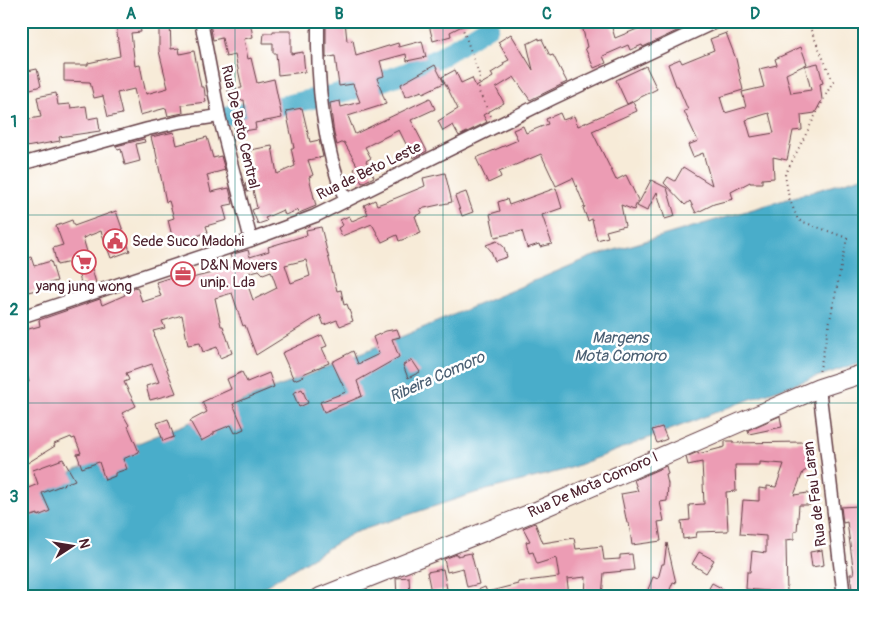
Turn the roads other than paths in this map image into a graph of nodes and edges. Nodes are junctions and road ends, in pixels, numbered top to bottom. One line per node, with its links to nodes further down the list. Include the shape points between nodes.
1 (201, 21): 4 (street, Rua De Beto Central)
2 (318, 21): 6 (street, via 323,115 330,154)
3 (717, 21): 6 (street, Rua de Beto Leste)
4 (219, 116): 5 (street, via 148,129); 7 (street, Rua De Beto Central)
5 (21, 164)
6 (346, 201): 7 (street, Rua de Beto Leste)
7 (251, 240): 8 (street, Rua de Beto Leste)
8 (21, 317)
9 (865, 372): 10 (street, Rua De Mota Comoro I)
10 (818, 382): 11 (street, Rua De Mota Comoro I, via 534,512); 12 (street, Rua de Fau Laran)
11 (320, 597)
12 (844, 597)

